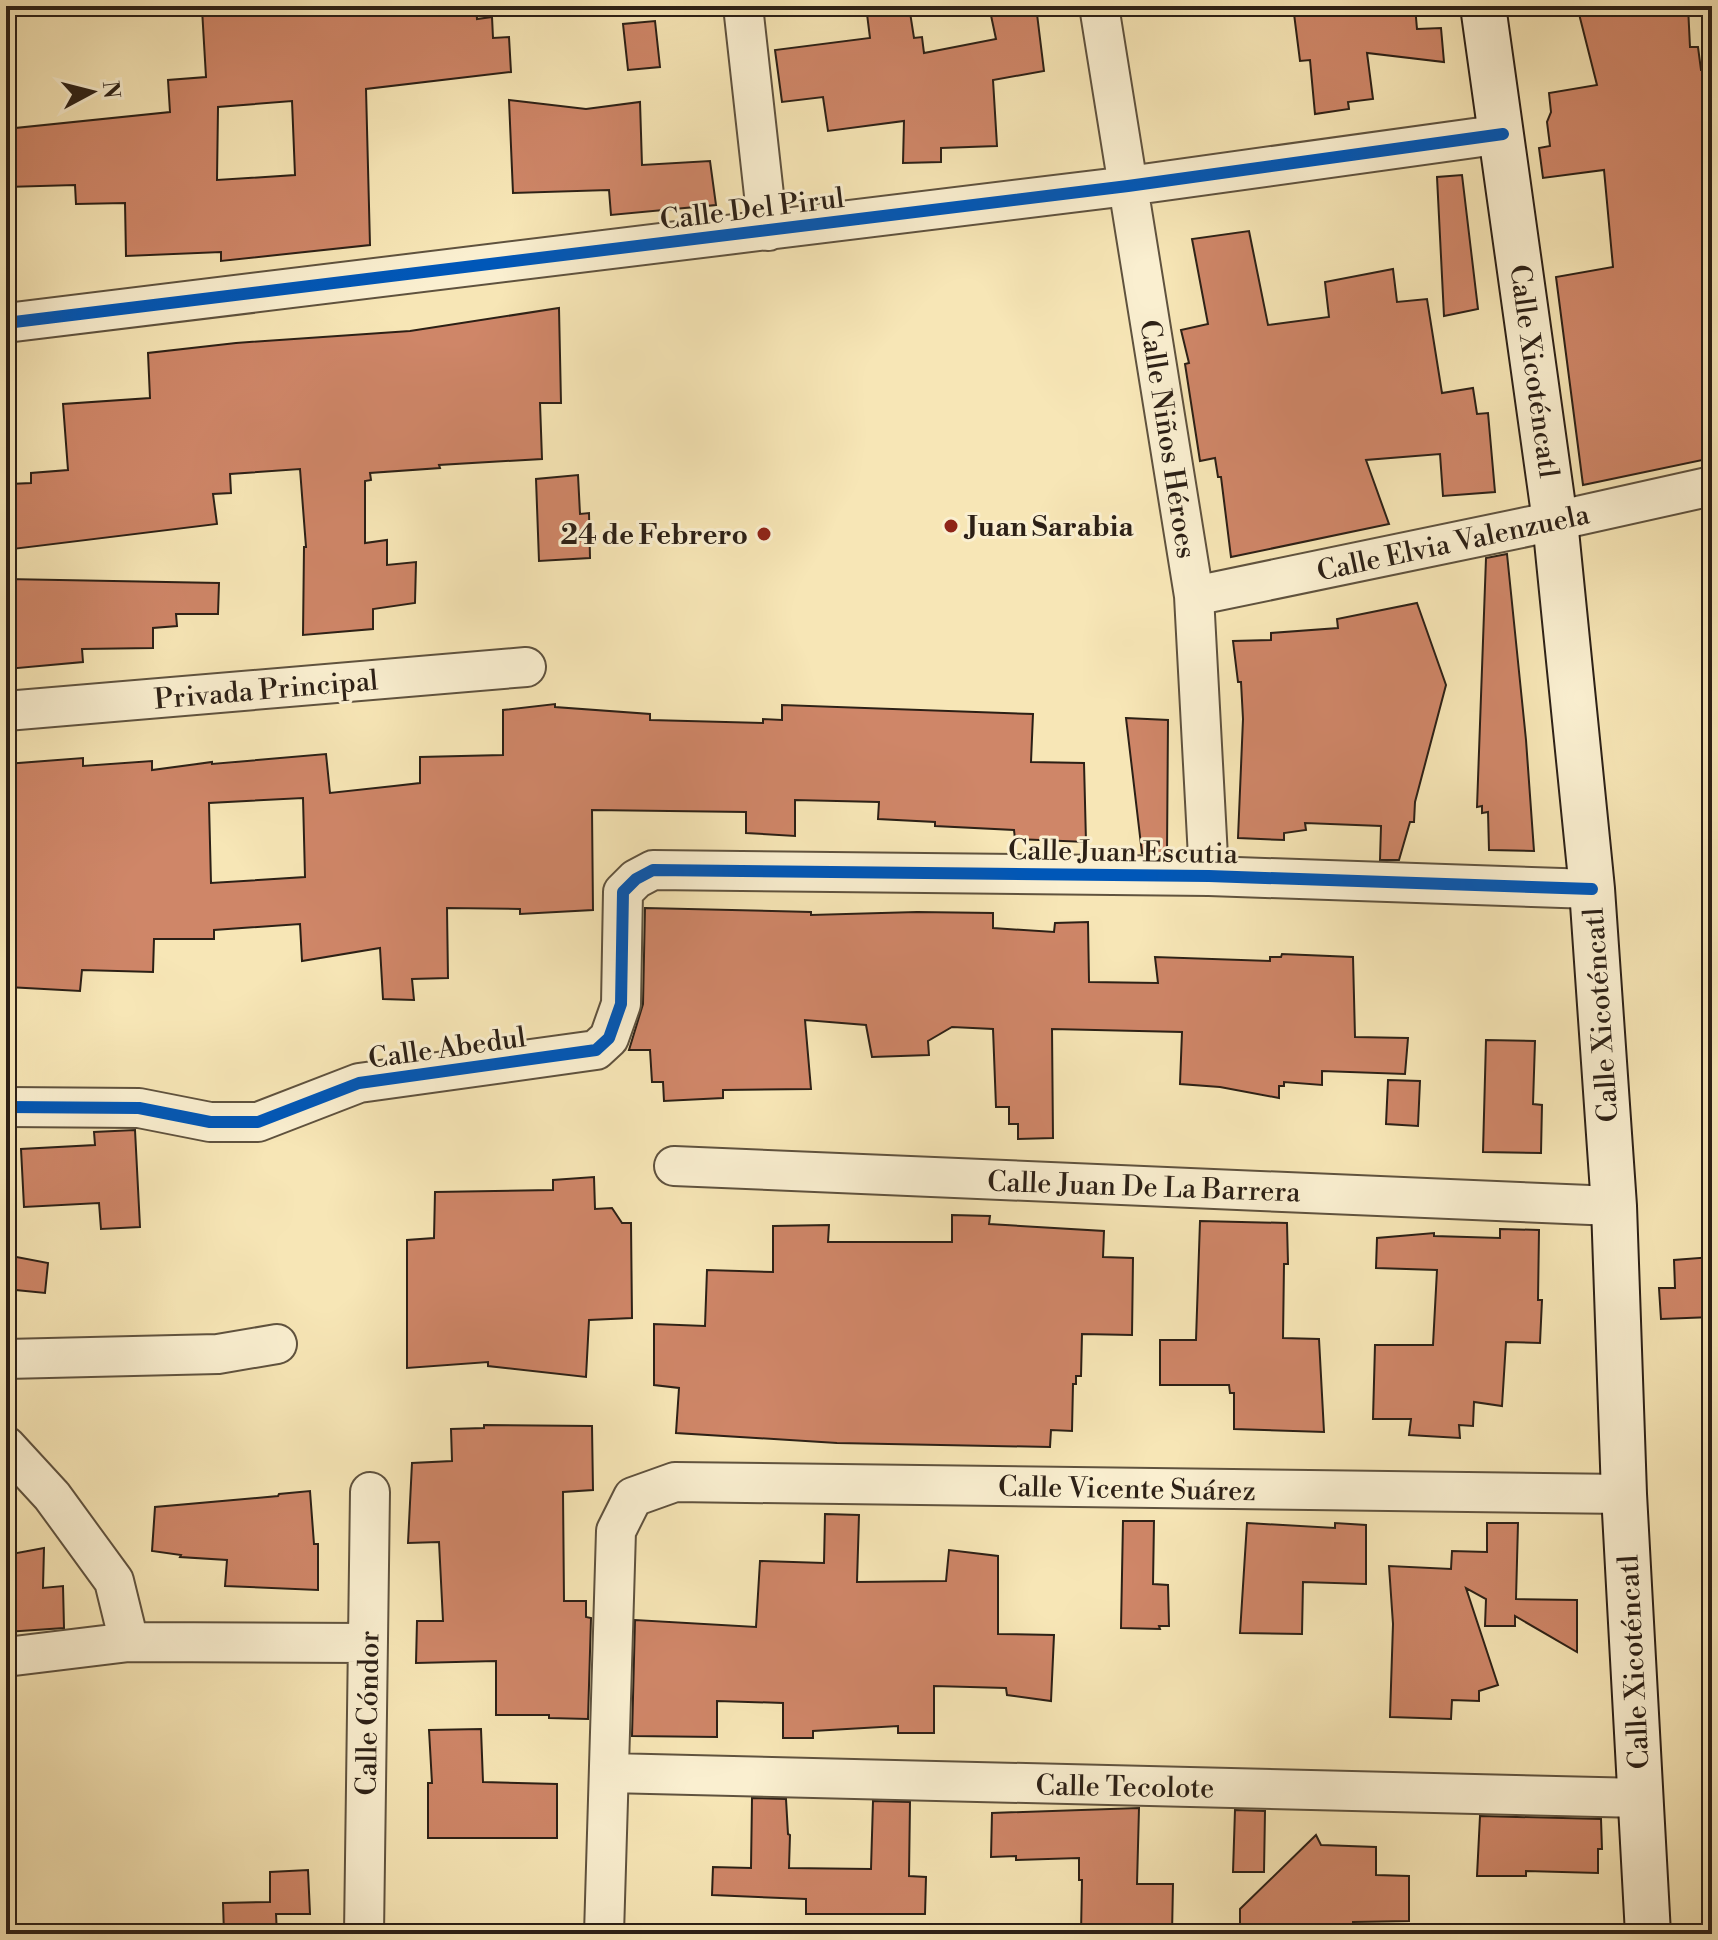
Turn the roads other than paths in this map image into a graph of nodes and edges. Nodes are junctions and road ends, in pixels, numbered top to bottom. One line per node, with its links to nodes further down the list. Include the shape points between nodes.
1 (743, 6): 6 (street)
2 (1099, 6): 5 (street, Calle Niños Héroes)
3 (1483, 6): 4 (main road, Calle Xicoténcatl)
4 (1503, 134): 5 (street, Calle Del Pirul); 9 (main road, Calle Xicoténcatl)
5 (1128, 186): 6 (street, Calle Del Pirul); 10 (street, Calle Niños Héroes)
6 (768, 231): 7 (street, Calle Del Pirul)
7 (6, 323)
8 (1712, 486): 9 (street, Calle Elvia Valenzuela)
9 (1555, 521): 10 (street, Calle Elvia Valenzuela); 14 (main road, Calle Xicoténcatl)
10 (1194, 596): 13 (street, Calle Niños Héroes)
11 (526, 667): 12 (street, Privada Principal)
12 (6, 711)
13 (1209, 876): 14 (street, Calle Juan Escutia); 15 (street, Calle Juan Escutia, via 653,870 623,892 621,1004)
14 (1592, 889): 18 (main road, Calle Xicoténcatl)
15 (609, 1038): 16 (street, Calle Abedul, via 596,1050 359,1083 258,1122 210,1122 139,1108)
16 (6, 1107)
17 (674, 1166): 18 (street, Calle Juan De La Barrera)
18 (1614, 1206): 23 (main road, Calle Xicoténcatl)
19 (277, 1344): 20 (street, via 218,1354)
20 (6, 1359)
21 (6, 1446): 24 (street, via 52,1496 114,1581)
22 (370, 1492): 25 (street, Calle Cóndor)
23 (1624, 1494): 27 (street, Calle Vicente Suárez, via 675,1482 633,1497 616,1531); 28 (main road, Calle Xicoténcatl)
24 (129, 1642): 25 (street); 26 (street)
25 (368, 1643): 29 (street, Calle Cóndor)
26 (6, 1657)
27 (609, 1773): 28 (street, Calle Tecolote); 30 (street)
28 (1641, 1798): 31 (main road, Calle Xicoténcatl)
29 (364, 1934)
30 (604, 1934)
31 (1648, 1934)

